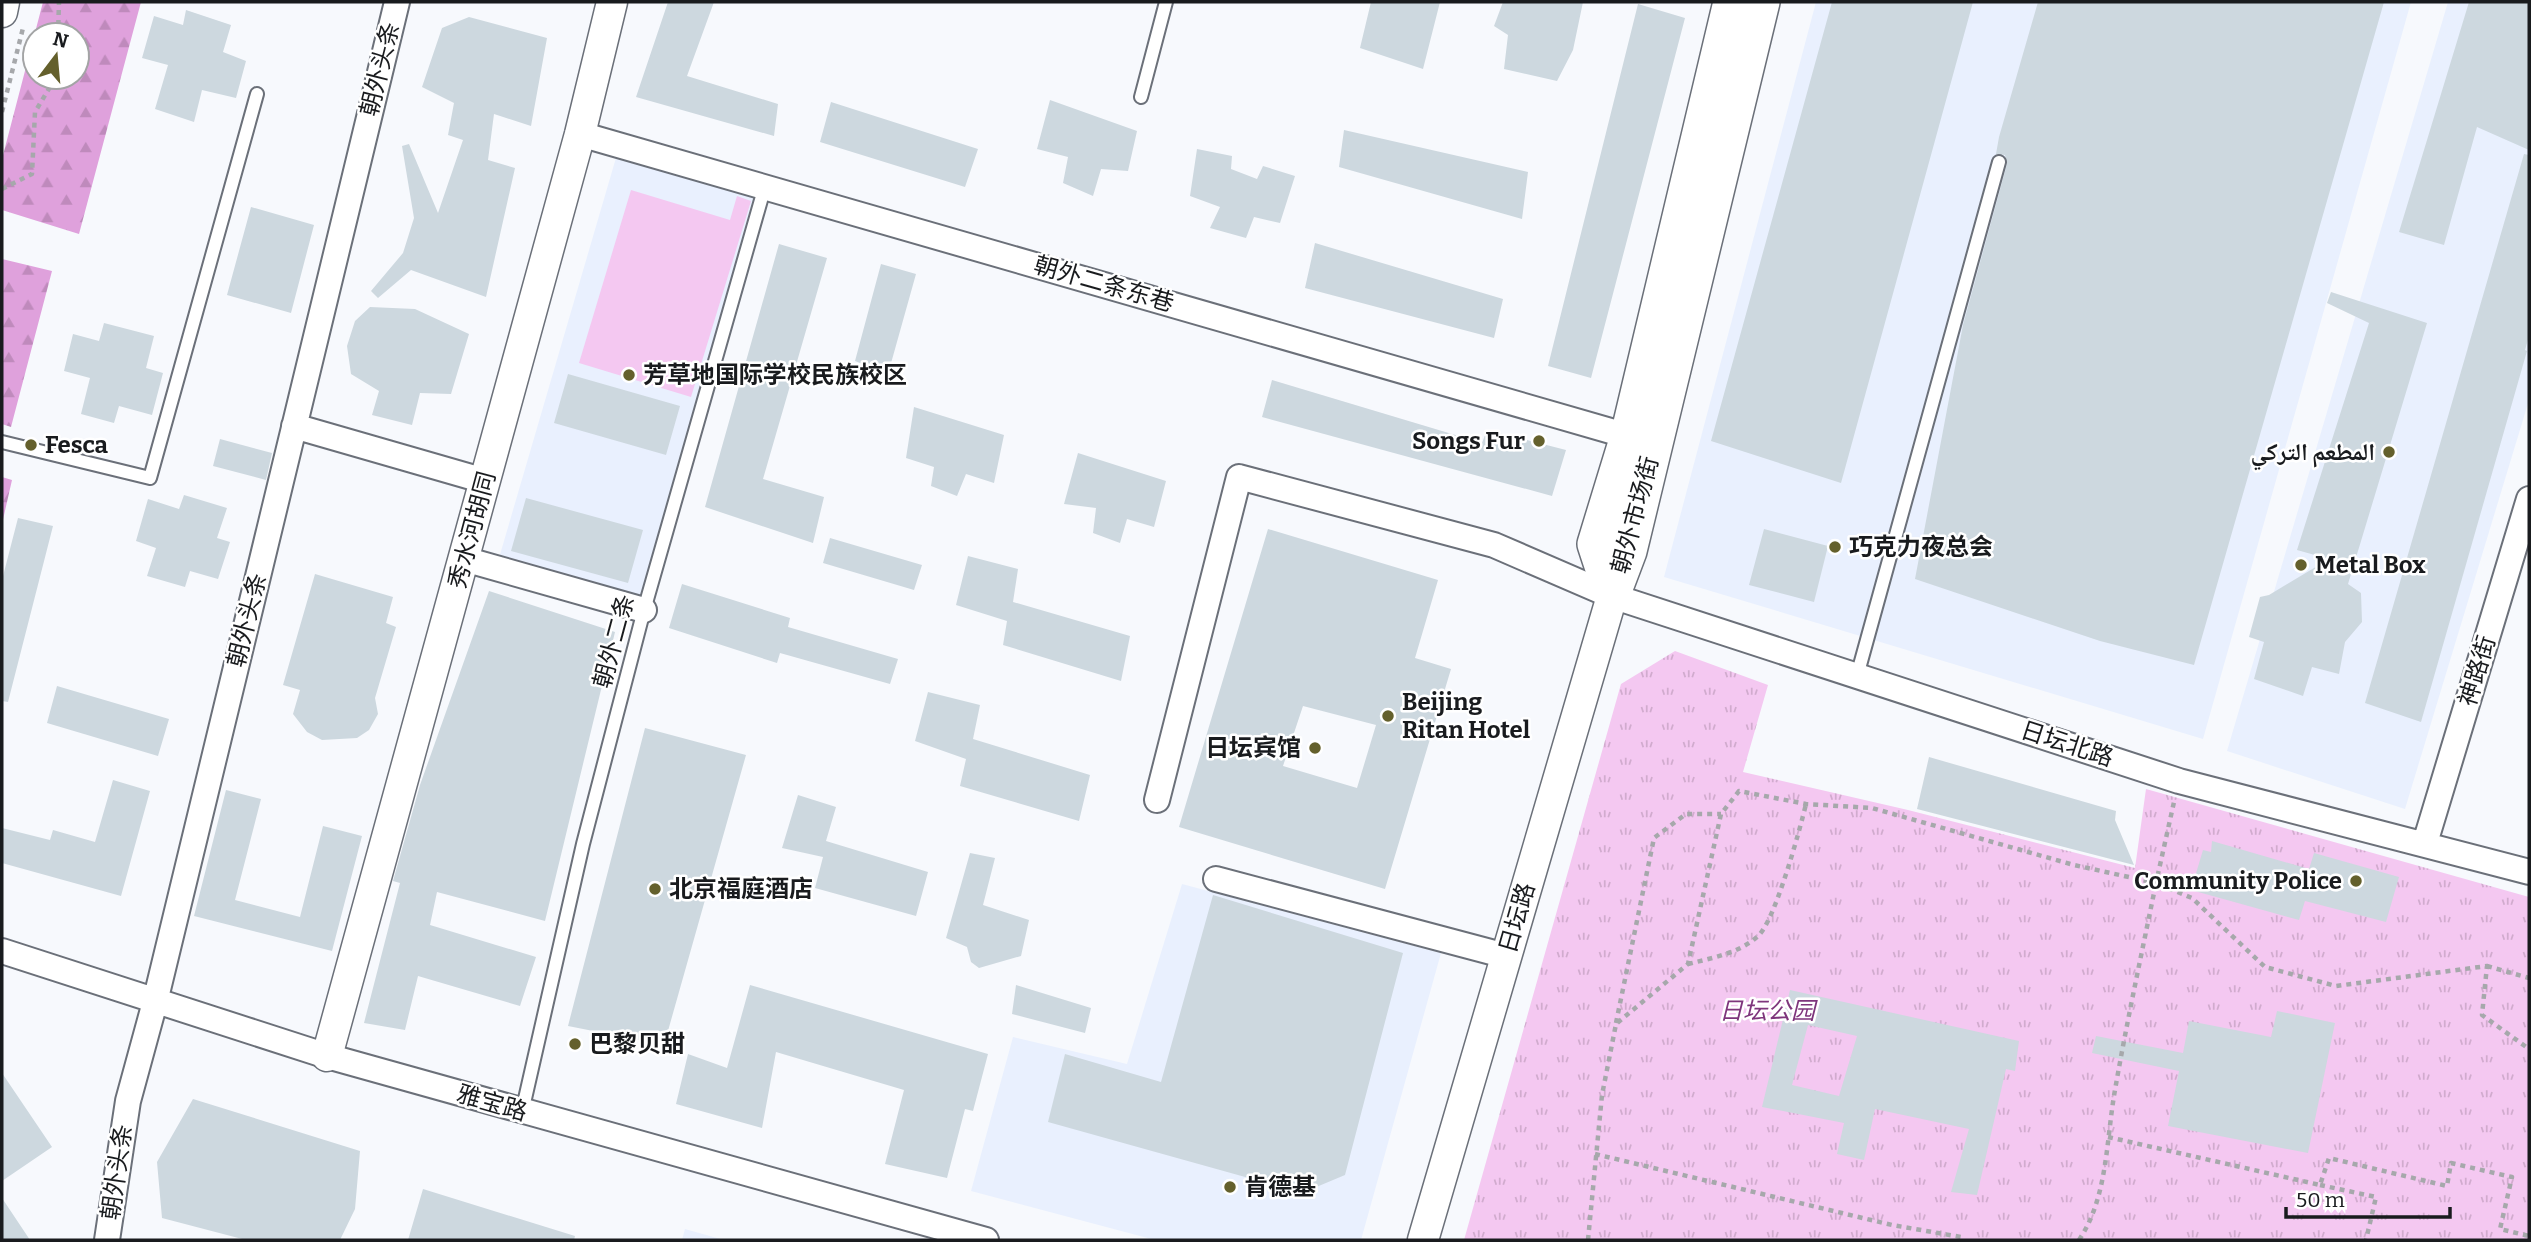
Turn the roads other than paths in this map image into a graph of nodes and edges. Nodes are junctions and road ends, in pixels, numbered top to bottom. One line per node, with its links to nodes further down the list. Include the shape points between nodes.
1 (4, 2): 7 (street)
2 (397, 2): 13 (street, 朝外头条)
3 (612, 2): 10 (street, 秀水河胡同)
4 (1166, 2): 9 (lane)
5 (1731, 2): 14 (main road, 朝外市场街)
6 (1762, 2): 19 (main road, 朝外市场街, via 1629,551)
7 (13, 19)
8 (257, 94): 15 (lane, via 150,478)
9 (1141, 97)
10 (580, 134): 12 (street, 朝外二条东巷); 16 (street, 秀水河胡同)
11 (1999, 162): 21 (lane)
12 (765, 186): 14 (street, 朝外二条东巷); 20 (lane, 朝外二条)
13 (294, 426): 16 (street); 28 (street, 朝外头条)
14 (1628, 436): 19 (main road, 朝外市场街, via 1595,544)
15 (2, 442)
16 (485, 481): 18 (street, 秀水河胡同)
17 (2529, 499): 23 (street, 神路街)
18 (464, 559): 20 (street); 29 (street, 秀水河胡同)
19 (1612, 596): 21 (street, 日坛北路); 22 (street, 日坛北路, via 1494,545 1238,477); 27 (street, 日坛路)
20 (644, 610): 30 (lane, 朝外二条, via 583,844)
21 (1857, 676): 23 (street, 日坛北路, via 2179,781)
22 (1157, 800)
23 (2426, 843): 24 (street, 日坛北路)
24 (2529, 872)
25 (1216, 879): 27 (street)
26 (2, 951): 28 (street, 雅宝路)
27 (1506, 956): 33 (street, 日坛路)
28 (155, 1002): 29 (street, 雅宝路); 31 (street, 朝外头条, via 128,1101)
29 (327, 1056): 30 (street, 雅宝路)
30 (522, 1112): 32 (street, 雅宝路)
31 (107, 1240)
32 (986, 1240)
33 (1423, 1240)

